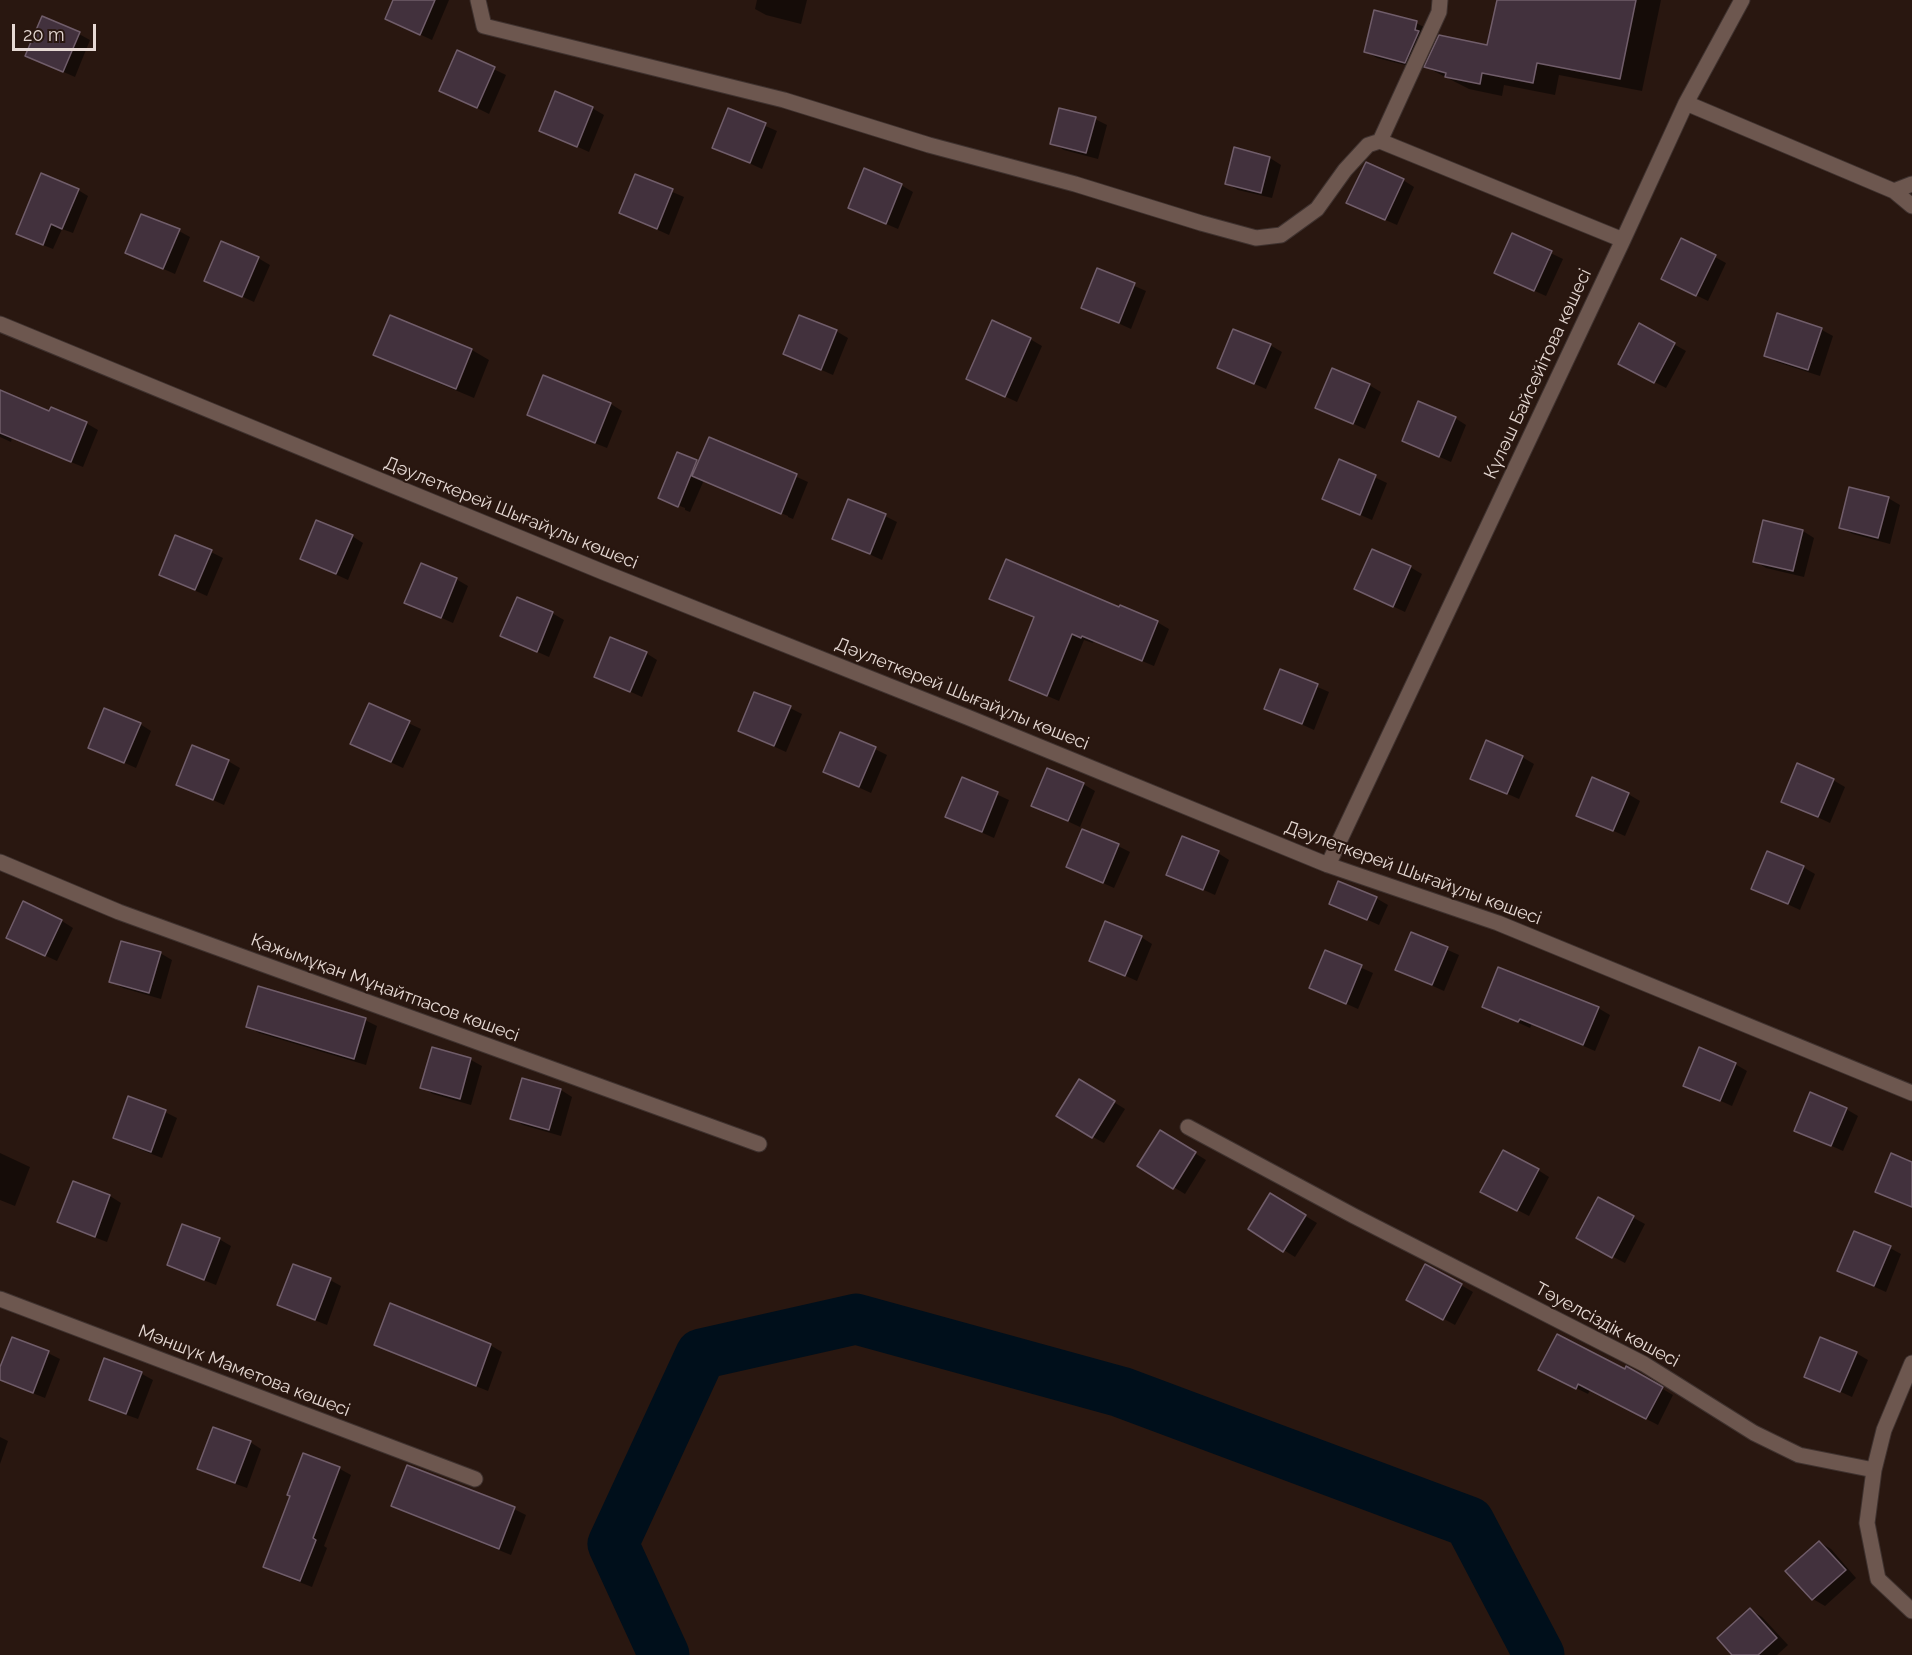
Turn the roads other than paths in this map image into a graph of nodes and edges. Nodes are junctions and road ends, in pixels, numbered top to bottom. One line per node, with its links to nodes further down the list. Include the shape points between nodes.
1 (478, 0): 5 (street, via 484,26 784,100 1256,238 1281,235 1317,209 1360,153)
2 (1440, 0): 5 (street, via 1439,12)
3 (1742, 0): 4 (street, Күләш Байсейітова көшесі)
4 (1686, 103): 7 (street); 9 (street, Күләш Байсейітова көшесі)
5 (1380, 141): 9 (street)
6 (1912, 184): 7 (street)
7 (1894, 190): 8 (street)
8 (1912, 206)
9 (1623, 240): 12 (street, Күләш Байсейітова көшесі)
10 (0, 324): 12 (street, Дәулеткерей Шығайұлы көшесі)
11 (0, 862): 15 (street, Қажымұқан Мұңайтпасов көшесі, via 119,912)
12 (1328, 865): 13 (street, Дәулеткерей Шығайұлы көшесі, via 1498,923)
13 (1912, 1093)
14 (1188, 1127): 18 (street, Тәуелсіздік көшесі, via 1644,1364 1754,1433 1800,1455)
15 (759, 1144)
16 (0, 1299): 19 (street, Мәншүк Маметова көшесі)
17 (1912, 1363): 18 (street, via 1884,1430)
18 (1874, 1470): 20 (street, via 1867,1523 1878,1579)
19 (475, 1479)
20 (1912, 1611)

